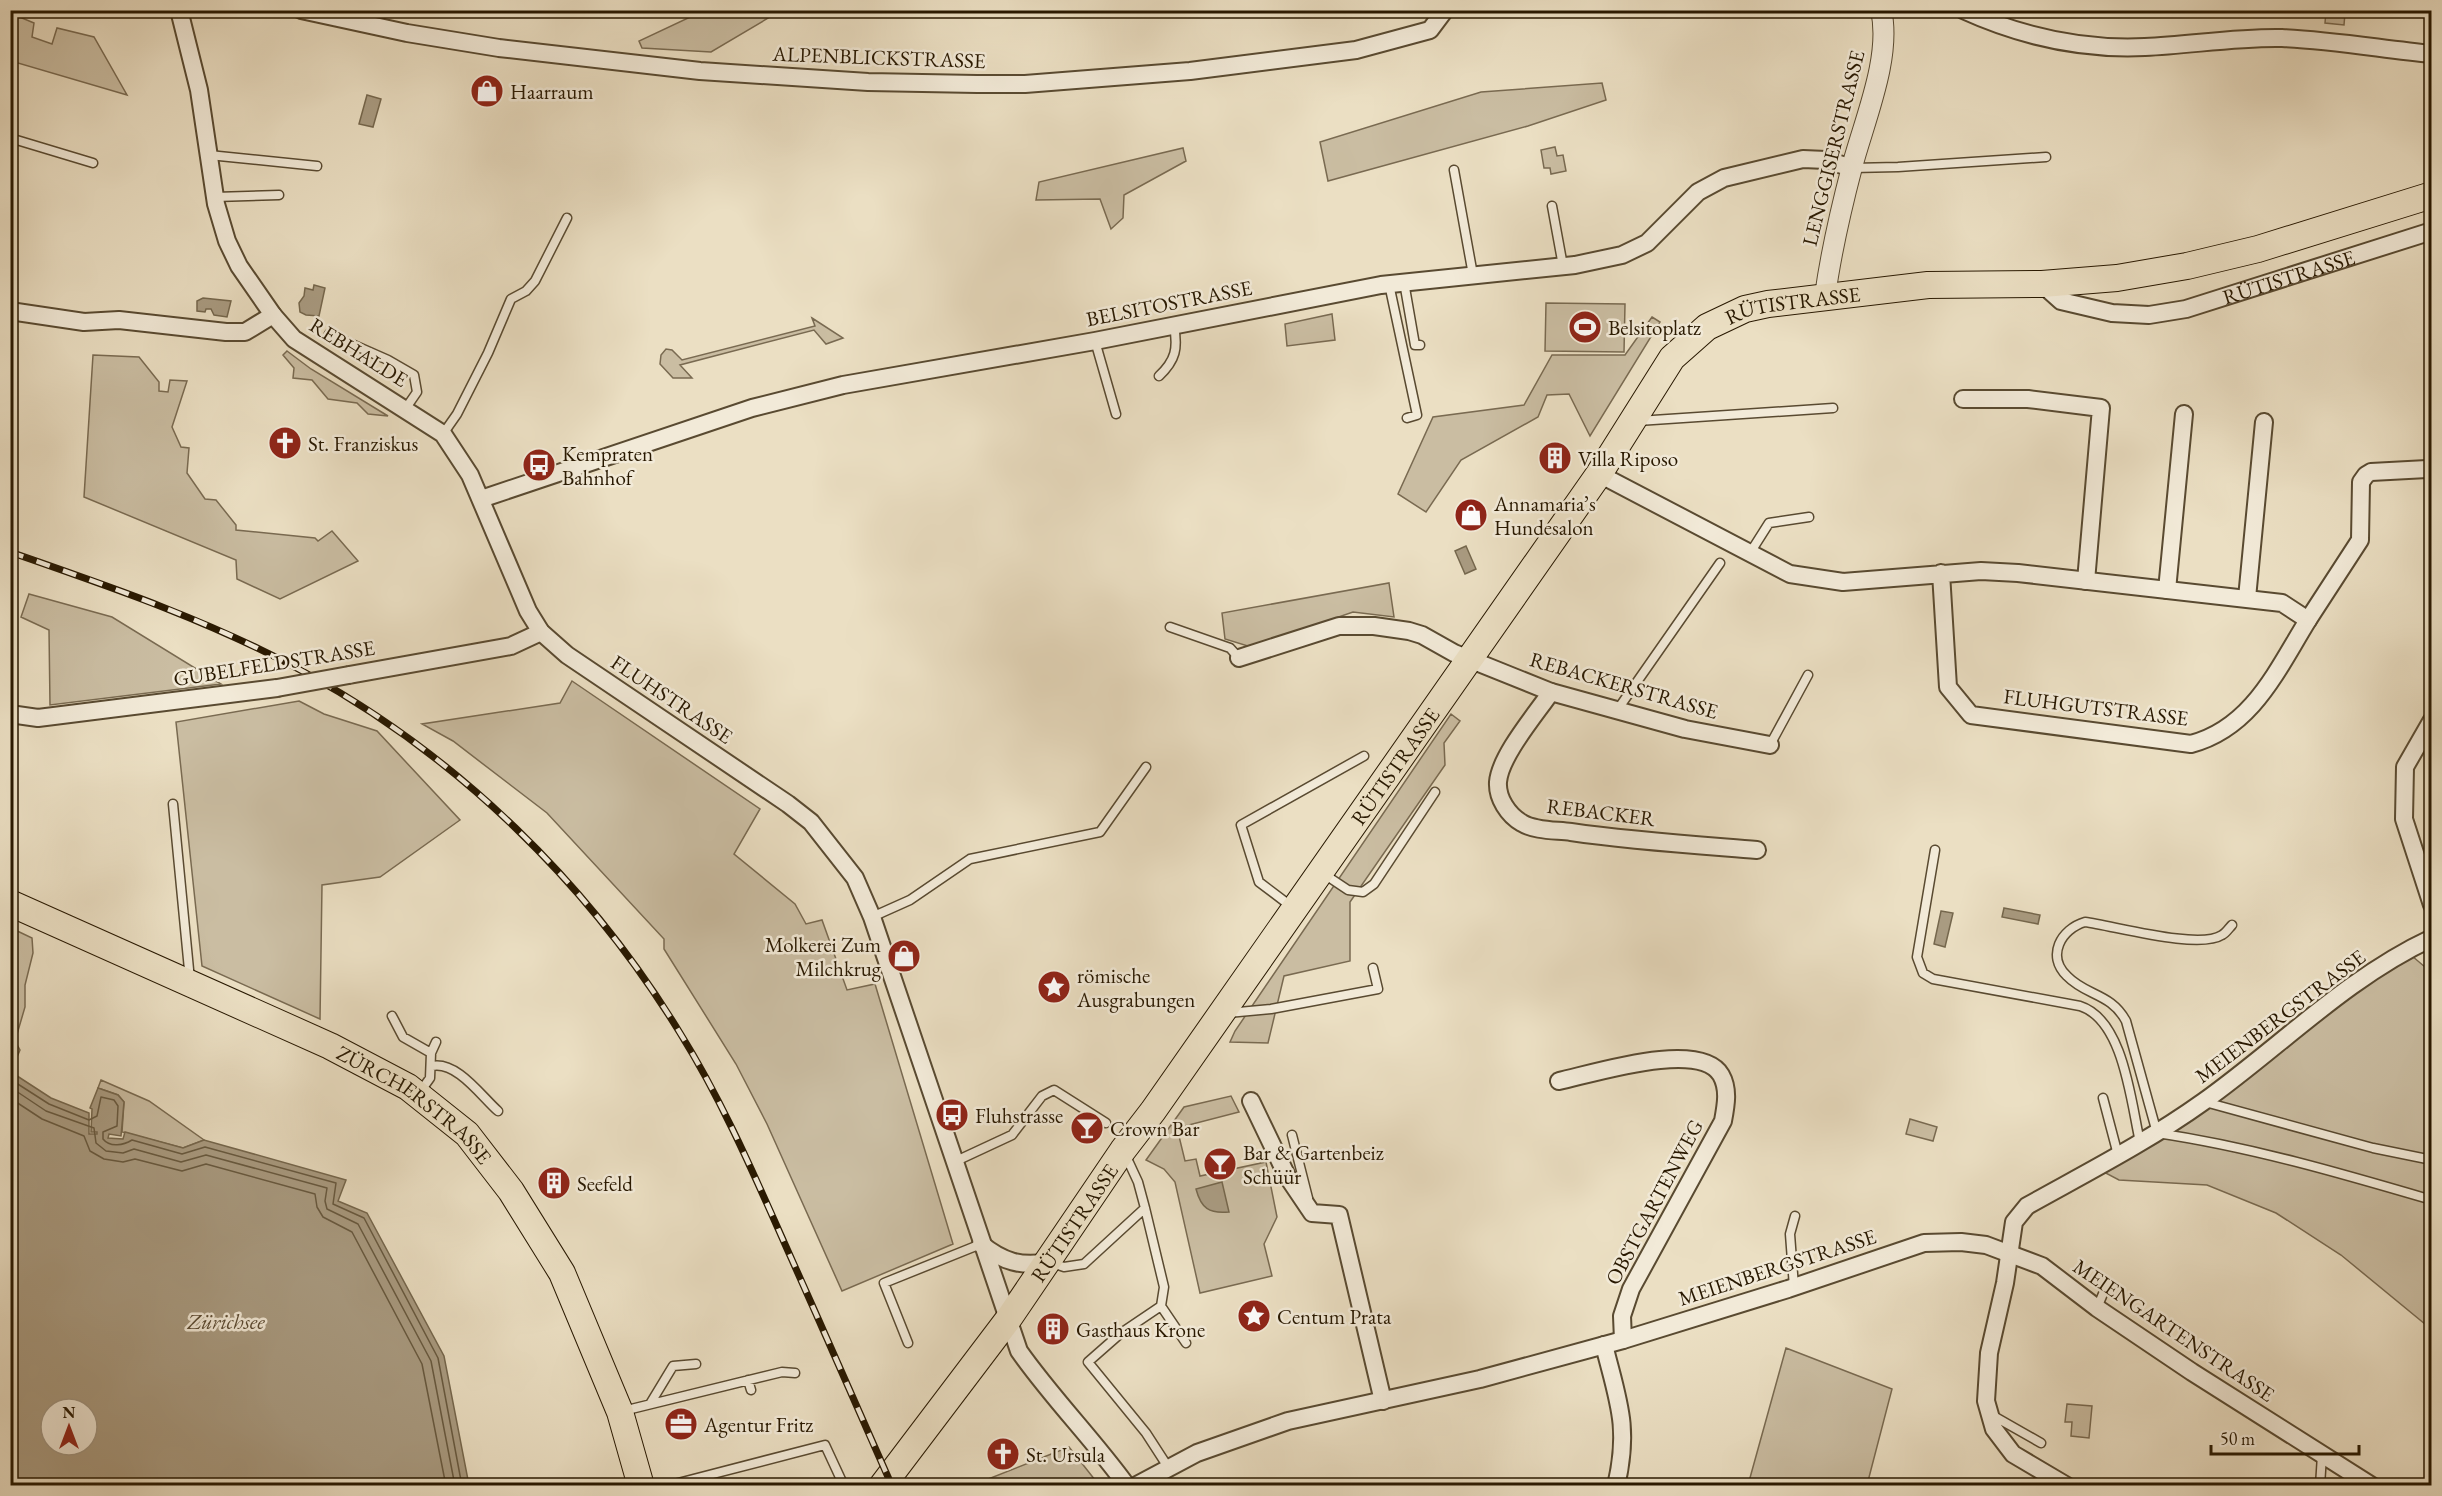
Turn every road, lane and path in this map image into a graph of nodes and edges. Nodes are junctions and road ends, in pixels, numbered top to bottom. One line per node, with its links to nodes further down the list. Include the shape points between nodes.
1 (179, 10): 8 (street, REBHALDE, via 199,90)
2 (302, 10): 3 (street, ALPENBLICKSTRASSE, via 499,48 700,71 868,82 978,84 1190,71 1356,50 1430,30)
3 (1445, 10)
4 (1881, 10): 12 (street, LENGGISERSTRASSE, via 1884,30 1878,71)
5 (1963, 10): 6 (street, via 2001,26 2092,45 2145,47 2284,38)
6 (2432, 54)
7 (10, 138): 10 (lane)
8 (209, 155): 11 (lane); 16 (street, REBHALDE)
9 (2046, 157): 12 (lane)
10 (93, 163)
11 (317, 166)
12 (1852, 168): 20 (street, BELSITOSTRASSE, via 1826,160 1803,159 1724,178 1698,192 1647,243 1622,255); 24 (street, LENGGISERSTRASSE)
13 (1454, 170): 21 (lane)
14 (279, 195): 16 (lane)
15 (2432, 195): 23 (main road, RÜTISTRASSE, via 2258,249 2187,266 2117,278)
16 (215, 196): 26 (street, REBHALDE, via 227,241 239,266)
17 (1552, 206): 20 (lane)
18 (567, 218): 40 (lane, via 535,281 511,299 483,363)
19 (2432, 231): 23 (street, RÜTISTRASSE, via 2186,309 2149,315 2112,313 2061,301)
20 (1563, 266): 21 (street, BELSITOSTRASSE)
21 (1473, 275): 22 (street, BELSITOSTRASSE)
22 (1396, 283): 27 (street, BELSITOSTRASSE); 30 (lane, via 1415,345); 37 (lane, via 1417,415)
23 (2042, 284): 24 (main road, RÜTISTRASSE, via 1970,282)
24 (1825, 296): 38 (main road, RÜTISTRASSE, via 1745,309 1707,327 1672,358)
25 (10, 311): 26 (street, via 84,322 118,320 226,332 245,332)
26 (273, 315): 33 (street, REBHALDE, via 294,339)
27 (1174, 326): 29 (street, BELSITOSTRASSE); 31 (lane, via 1176,355)
28 (329, 334): 33 (lane, via 414,375 417,392)
29 (1095, 341): 35 (lane); 44 (street, BELSITOSTRASSE, via 843,385 752,408)
30 (1420, 345)
31 (1159, 376)
32 (1963, 399): 49 (street, via 2028,399 2101,408)
33 (406, 408): 40 (street, REBHALDE)
34 (1833, 408): 38 (lane)
35 (1116, 414)
36 (2184, 414): 50 (street)
37 (1407, 418)
38 (1632, 421): 42 (main road, RÜTISTRASSE)
39 (2264, 422): 51 (street)
40 (443, 434): 43 (street, REBHALDE)
41 (2427, 469): 52 (street, FLUHGUTSTRASSE, via 2366,475 2361,483 2360,540)
42 (1599, 474): 46 (street); 56 (main road, RÜTISTRASSE)
43 (470, 475): 44 (street, FLUHSTRASSE)
44 (481, 499): 54 (street, FLUHSTRASSE, via 516,588)
45 (1809, 517): 46 (lane, via 1769,523)
46 (1750, 553): 48 (street, via 1790,574 1843,582)
47 (1720, 563): 59 (lane)
48 (1941, 573): 49 (street, via 1981,571); 52 (street, FLUHGUTSTRASSE, via 1948,687 1971,715 2191,744 2223,732 2258,700)
49 (2086, 581): 50 (street)
50 (2167, 590): 51 (street)
51 (2247, 598): 52 (street, via 2282,603)
52 (2308, 620)
53 (1170, 627): 55 (lane, via 1230,648)
54 (541, 632): 60 (street, GUBELFELDSTRASSE, bridge, via 511,646 278,688 38,718); 73 (street, FLUHSTRASSE, via 567,655 811,822 855,878)
55 (1239, 658): 56 (street, REBACKERSTRASSE, via 1348,625 1422,634)
56 (1469, 660): 58 (street, REBACKERSTRASSE); 69 (main road, RÜTISTRASSE)
57 (1808, 675): 62 (lane)
58 (1551, 692): 59 (street, REBACKERSTRASSE); 67 (street, REBACKER, via 1499,775 1497,785 1502,801 1523,824 1609,838)
59 (1617, 709): 62 (street, REBACKERSTRASSE, via 1684,729)
60 (10, 714)
61 (2432, 720): 71 (street, via 2405,767 2404,819)
62 (1770, 745)
63 (1364, 756): 72 (lane, via 1241,825 1259,882)
64 (1146, 767): 73 (lane, via 1100,832 970,859 910,900)
65 (1435, 792): 69 (lane, via 1374,884 1363,892 1348,890)
66 (173, 804): 77 (lane)
67 (1757, 850)
68 (1935, 850): 92 (lane, via 1917,957 1923,973 1933,979 2080,1006 2097,1013 2119,1051)
69 (1321, 872): 72 (main road, RÜTISTRASSE)
70 (10, 903): 77 (main road, ZÜRCHERSTRASSE)
71 (2432, 904)
72 (1295, 909): 78 (main road, RÜTISTRASSE)
73 (872, 916): 96 (street, FLUHSTRASSE)
74 (2232, 925): 90 (lane, via 2213,939 2188,941 2085,922 2074,925 2060,940 2057,958 2065,975 2105,997 2126,1021)
75 (2432, 938): 87 (street, MEIENBERGSTRASSE, via 2405,950 2339,995)
76 (1373, 968): 78 (lane, via 1378,989 1271,1009)
77 (190, 984): 84 (main road, ZÜRCHERSTRASSE, via 330,1046)
78 (1221, 1013): 93 (main road, RÜTISTRASSE)
79 (392, 1016): 81 (lane, via 403,1037)
80 (436, 1042): 81 (lane)
81 (431, 1053): 82 (lane)
82 (432, 1066): 84 (lane, via 430,1078); 88 (lane, via 442,1064 453,1069)
83 (1559, 1081): 109 (street, OBSTGARTENWEG, via 1682,1058 1704,1063 1720,1073 1726,1092 1723,1121 1631,1289 1622,1316)
84 (418, 1095): 119 (main road, ZÜRCHERSTRASSE, via 467,1134 511,1191 553,1256)
85 (2103, 1098): 94 (lane)
86 (1251, 1101): 99 (street, via 1287,1176)
87 (2204, 1101): 90 (street, MEIENBERGSTRASSE); 95 (lane, via 2373,1148)
88 (498, 1111)
89 (1106, 1123): 96 (lane, via 1054,1090 1042,1096 1012,1135)
90 (2157, 1133): 92 (street, MEIENBERGSTRASSE); 97 (lane, via 2292,1158)
91 (1292, 1135): 99 (lane)
92 (2140, 1142): 94 (street, MEIENBERGSTRASSE)
93 (1123, 1150): 98 (lane); 103 (main road, RÜTISTRASSE)
94 (2118, 1155): 102 (street, MEIENBERGSTRASSE, via 2027,1206 2014,1222)
95 (2432, 1160)
96 (954, 1162): 101 (street, FLUHSTRASSE)
97 (2432, 1200)
98 (1145, 1208): 103 (lane, via 1084,1264 1064,1267); 106 (lane, via 1164,1287)
99 (1312, 1213): 117 (street, via 1340,1215)
100 (1795, 1216): 105 (lane, via 1790,1234)
101 (981, 1244): 103 (street, via 997,1257 1013,1263); 108 (street, FLUHSTRASSE); 110 (lane, via 884,1283)
102 (2010, 1253): 105 (street, MEIENBERGSTRASSE, via 1961,1242 1923,1243); 107 (street, MEIENGARTENSTRASSE, via 2042,1266); 120 (street, via 1989,1353 1986,1401)
103 (1049, 1262): 108 (main road, RÜTISTRASSE)
104 (2108, 1282): 107 (lane)
105 (1794, 1287): 109 (street, MEIENBERGSTRASSE)
106 (1161, 1306): 111 (lane); 123 (lane, via 1088,1362)
107 (2097, 1308): 122 (street, MEIENGARTENSTRASSE)
108 (1008, 1321): 127 (main road, RÜTISTRASSE); 128 (street, FLUHSTRASSE, via 1019,1351 1038,1378)
109 (1623, 1340): 112 (street, MEIENBERGSTRASSE)
110 (908, 1343)
111 (1186, 1343)
112 (1604, 1345): 117 (street, MEIENBERGSTRASSE); 130 (street, via 1624,1424)
113 (696, 1364): 118 (lane, via 673,1366)
114 (795, 1372): 115 (lane, via 782,1371)
115 (748, 1380): 116 (lane); 118 (lane)
116 (751, 1390)
117 (1383, 1401): 123 (street, MEIENBERGSTRASSE, via 1260,1430)
118 (650, 1404): 119 (lane)
119 (620, 1412): 124 (main road, ZÜRCHERSTRASSE)
120 (1990, 1414): 121 (lane); 131 (street, via 1994,1429 2013,1454)
121 (2041, 1443)
122 (2322, 1455): 132 (lane); 133 (street, MEIENGARTENSTRASSE)
123 (1168, 1467): 129 (street, MEIENBERGSTRASSE)
124 (641, 1485)
125 (679, 1485): 126 (lane, via 825,1445)
126 (844, 1485)
127 (882, 1485)
128 (1127, 1485)
129 (1135, 1485)
130 (1616, 1485)
131 (2067, 1485)
132 (2320, 1485)
133 (2372, 1485)

